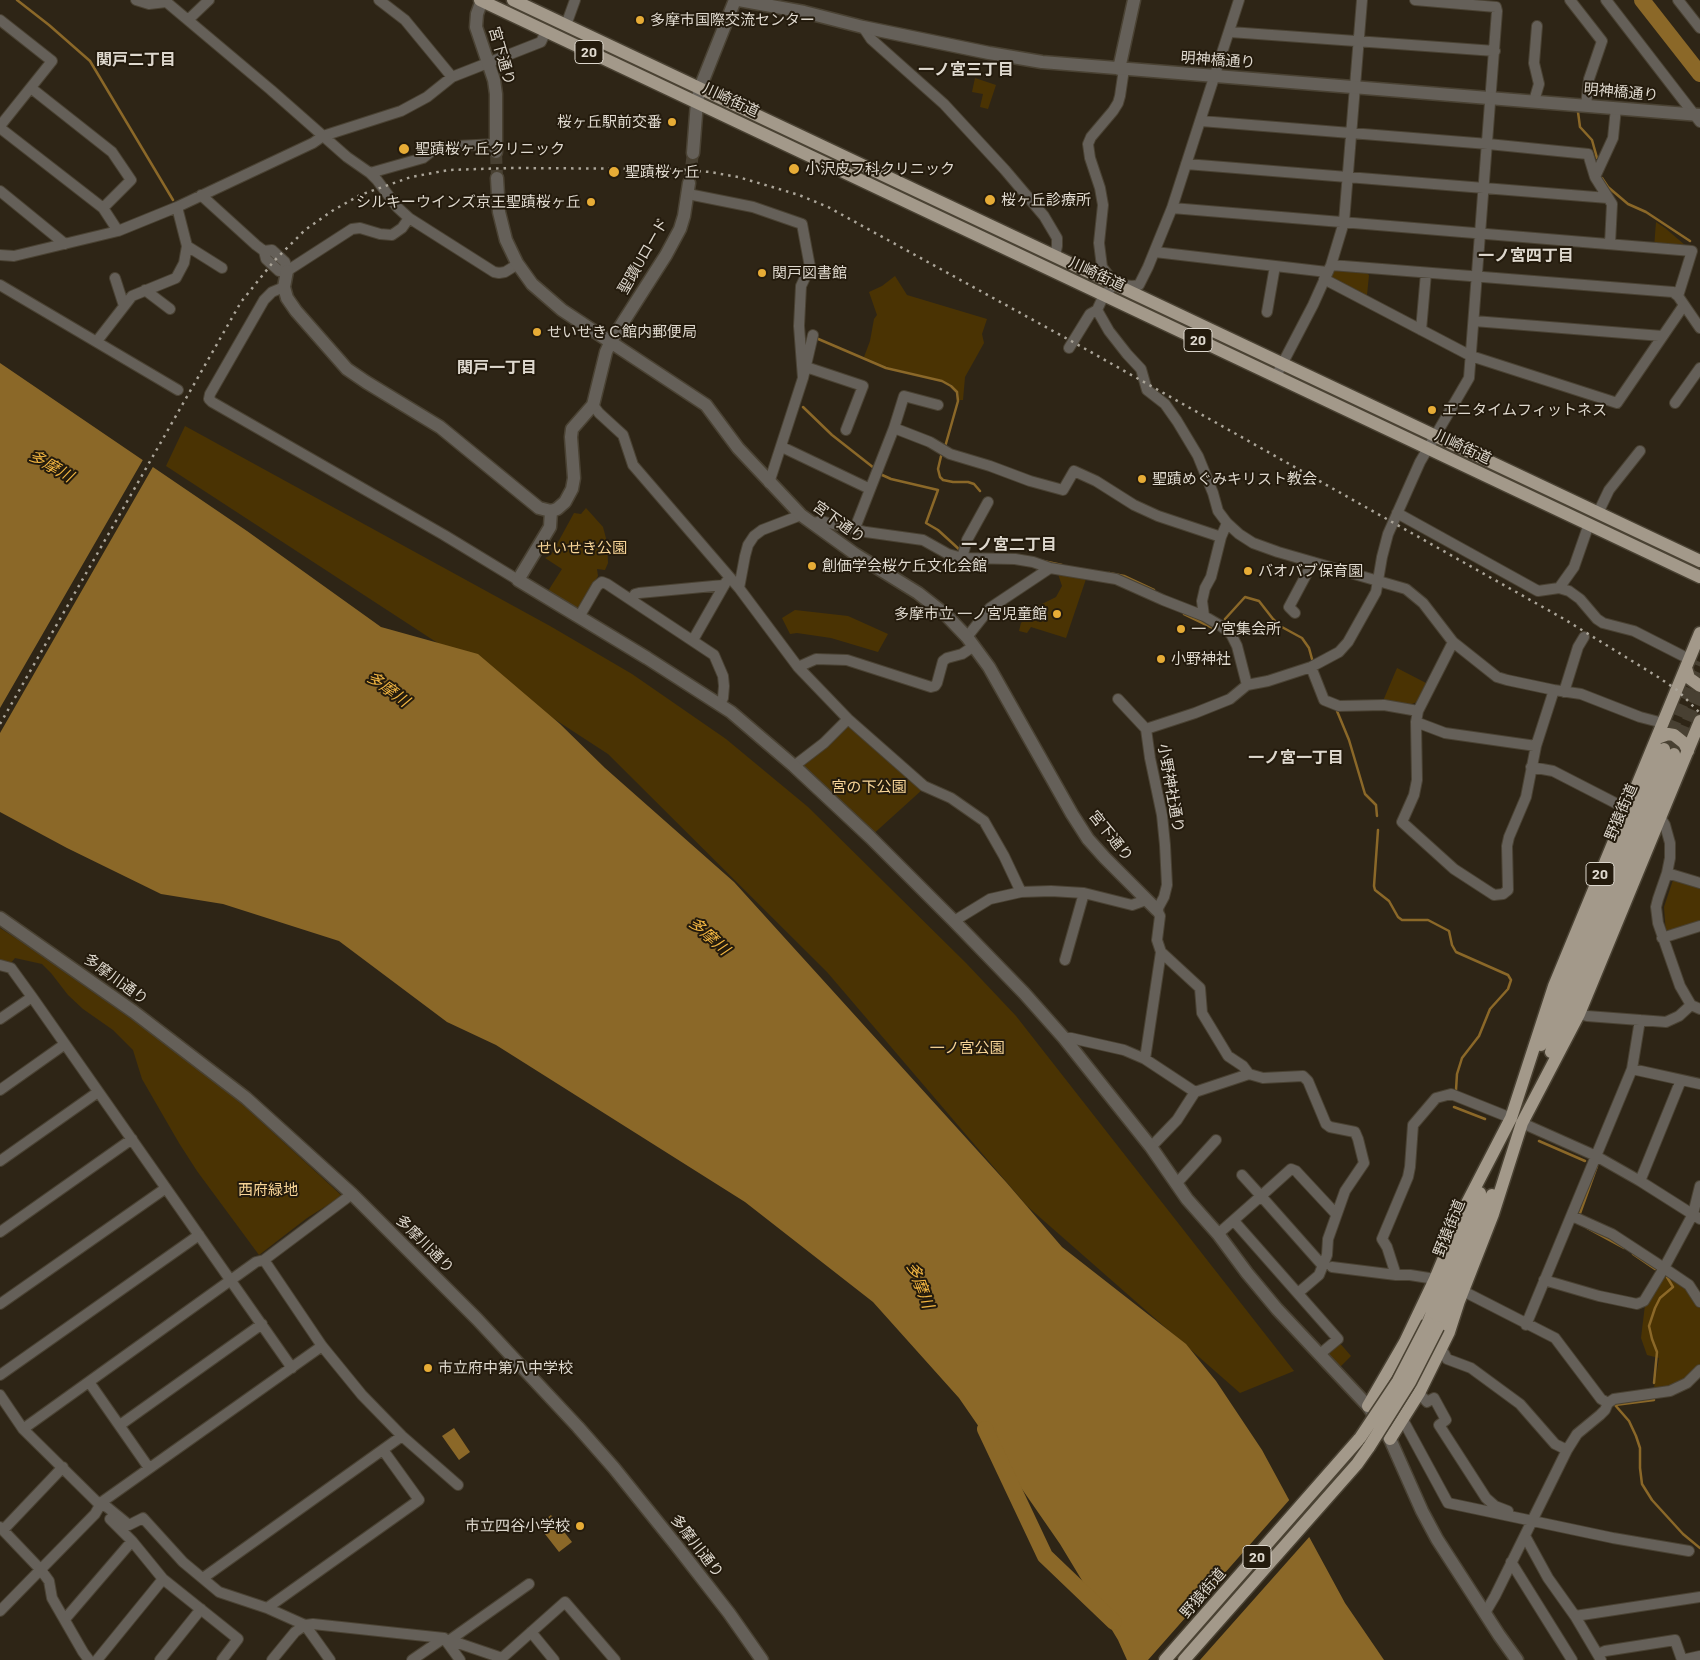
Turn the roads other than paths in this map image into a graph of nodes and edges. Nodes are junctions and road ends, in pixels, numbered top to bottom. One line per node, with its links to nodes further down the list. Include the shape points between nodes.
1 (136, 0): 16 (street, via 149,4)
2 (208, 0): 18 (street)
3 (379, 0): 30 (street, via 405,20)
4 (481, 0): 23 (main road, 川崎街道 / 20); 27 (street, 宮下通り, via 476,27)
5 (513, 0): 19 (main road, 川崎街道 / 20)
6 (574, 0): 19 (street)
7 (735, 0): 32 (street)
8 (739, 0): 21 (street, 明神橋通り)
9 (1134, 0): 28 (street)
10 (1239, 0): 24 (street)
11 (1362, 0): 25 (street)
12 (1415, 0): 26 (street, 小野神社通り, via 1496,7)
13 (1570, 0): 37 (street, via 1602,41 1589,79)
14 (1606, 0): 39 (street)
15 (1678, 0): 22 (street)
16 (165, 1): 18 (street)
17 (0, 20): 31 (street, via 52,61)
18 (188, 20): 43 (street)
19 (566, 25): 32 (main road, 川崎街道 / 20)
20 (1537, 26): 35 (street, via 1534,63 1539,84)
21 (863, 27): 28 (street, 明神橋通り, via 1017,59); 69 (street, via 871,40 944,104 1044,216 1057,238)
22 (1700, 28)
23 (546, 31): 27 (street, via 541,42); 36 (main road, 川崎街道 / 20)
24 (1230, 32): 25 (street); 29 (street)
25 (1358, 41): 26 (street); 33 (street)
26 (1495, 51): 34 (street, 小野神社通り)
27 (488, 62): 30 (street); 45 (street, 宮下通り, via 496,94)
28 (1121, 69): 29 (street, 明神橋通り); 78 (street, via 1118,103 1088,144 1102,205 1099,243 1102,267)
29 (1216, 76): 33 (street, 明神橋通り); 40 (street)
30 (452, 77): 43 (street, via 400,111)
31 (31, 88): 41 (street); 58 (street, via 112,152 131,180)
32 (700, 88): 36 (street); 69 (main road, 川崎街道 / 20)
33 (1355, 88): 34 (street, 明神橋通り); 42 (street)
34 (1492, 98): 35 (street, 明神橋通り); 44 (street, 小野神社通り)
35 (1534, 101): 37 (street, 明神橋通り)
36 (697, 102): 46 (street); 82 (main road, 川崎街道 / 20)
37 (1586, 105): 38 (street, 明神橋通り)
38 (1616, 108): 39 (street, 明神橋通り); 50 (street, via 1614,138)
39 (1698, 117)
40 (1201, 121): 42 (street); 47 (street)
41 (0, 127): 58 (street)
42 (1351, 134): 44 (street); 49 (street)
43 (323, 136): 48 (street); 55 (street)
44 (1488, 144): 50 (street, via 1588,154); 53 (street, 小野神社通り)
45 (496, 148): 48 (street, via 437,148 423,158)
46 (693, 153)
47 (1186, 164): 49 (street); 59 (street)
48 (370, 173): 60 (street)
49 (1348, 177): 53 (street); 61 (street)
50 (1595, 177): 56 (street)
51 (497, 178): 70 (street, 宮下通り, via 502,226)
52 (689, 188): 94 (street, 聖蹟Uロード, via 684,216 671,246); 101 (street, via 802,224 810,267 802,286 799,326)
53 (1484, 188): 56 (street); 63 (street, 小野神社通り)
54 (0, 192): 64 (street)
55 (201, 196): 57 (street); 73 (street, via 264,251 272,250 286,262)
56 (1608, 198): 65 (street, via 1612,204)
57 (177, 207): 62 (street); 66 (street)
58 (102, 208): 62 (street)
59 (1172, 208): 61 (street); 67 (street)
60 (409, 218): 70 (street, via 494,272 504,272); 73 (street, via 392,235 352,229)
61 (1344, 222): 63 (street); 74 (street)
62 (118, 231): 64 (street)
63 (1481, 233): 65 (street); 77 (street, 小野神社通り)
64 (65, 244): 68 (street, via 14,256)
65 (1610, 244): 83 (street, via 1692,251)
66 (187, 246): 72 (street); 81 (street, via 184,263 176,278)
67 (1155, 252): 71 (street); 78 (street, via 1139,285)
68 (0, 255)
69 (1055, 256): 78 (main road, 川崎街道 / 20)
70 (518, 264): 94 (street, 宮下通り, via 544,296)
71 (1275, 266): 74 (street); 87 (street)
72 (222, 268)
73 (287, 271): 80 (street)
74 (1327, 272): 75 (street); 90 (street); 97 (street)
75 (1426, 273): 77 (street); 90 (street)
76 (115, 278): 84 (street)
77 (1477, 278): 83 (street, via 1673,292); 88 (street, 小野神社通り)
78 (1115, 284): 82 (street); 97 (main road, 川崎街道 / 20)
79 (0, 285): 93 (street)
80 (284, 287): 115 (street, via 296,311 347,369 440,427 539,508); 129 (street, via 264,300 209,399)
81 (145, 290): 84 (street, via 132,296); 85 (street)
82 (1104, 295): 86 (street); 100 (main road, 川崎街道 / 20)
83 (1681, 301): 89 (street); 92 (street)
84 (124, 306): 93 (street)
85 (170, 309)
86 (1097, 310): 95 (street, via 1090,314); 119 (street, via 1109,332 1141,369 1148,390 1177,421 1198,456 1218,511)
87 (1267, 312)
88 (1474, 321): 92 (street); 96 (street, 小野神社通り)
89 (1700, 328)
90 (1421, 330): 96 (street)
91 (813, 335): 98 (street)
92 (1662, 336): 96 (street, via 1617,403)
93 (97, 341): 102 (street)
94 (611, 341): 104 (street, 聖蹟Uロード); 112 (street, 宮下通り, via 706,405)
95 (1068, 348)
96 (1471, 356): 108 (street, 小野神社通り, via 1469,378)
97 (1282, 364): 100 (street); 108 (main road, 川崎街道 / 20)
98 (806, 367): 101 (street); 107 (street, via 863,386)
99 (1700, 368): 103 (street)
100 (1276, 376): 110 (main road, 川崎街道 / 20)
101 (803, 378): 109 (street)
102 (178, 390)
103 (1675, 402)
104 (593, 405): 115 (street, via 572,429 572,488 565,502); 131 (street, via 622,436 633,465)
105 (938, 405): 106 (street, via 904,396)
106 (894, 428): 113 (street); 123 (street, via 950,454 1063,490 1074,471 1158,516)
107 (846, 430)
108 (1435, 436): 110 (street, 小野神社通り); 117 (main road, 川崎街道 / 20)
109 (782, 447): 112 (street); 113 (street)
110 (1428, 448): 116 (street, 小野神社通り); 121 (main road, 川崎街道 / 20)
111 (1640, 451): 117 (street, via 1609,490)
112 (769, 483): 118 (street, 宮下通り)
113 (870, 489): 122 (street)
114 (988, 502): 124 (street)
115 (551, 511): 129 (street, via 550,527)
116 (1397, 512): 130 (street, 小野神社通り, via 1388,534); 133 (street, via 1538,591)
117 (1598, 513): 125 (main road, 川崎街道 / 20)
118 (801, 515): 120 (street, 宮下通り); 132 (street, via 754,536 744,556)
119 (1227, 523): 123 (street); 126 (street, via 1253,543)
120 (813, 524): 122 (street, via 821,521); 141 (street, 宮下通り, via 918,593 946,615)
121 (1589, 524): 128 (main road, 川崎街道 / 20); 133 (street, via 1574,567)
122 (854, 528): 124 (street, via 923,540 948,554)
123 (1221, 537): 136 (street, via 1202,600)
124 (963, 554): 127 (street, via 1015,559)
125 (1700, 561)
126 (1313, 562): 130 (street); 135 (street, via 1289,607)
127 (1050, 568): 136 (street, via 1116,579); 141 (street, via 990,608)
128 (1700, 577)
129 (518, 580): 137 (street)
130 (1379, 580): 142 (street, via 1406,589 1417,597); 145 (street, 小野神社通り, via 1369,607 1348,642 1339,652)
131 (726, 581): 132 (street); 134 (street, via 639,592); 140 (street)
132 (739, 588): 144 (street)
133 (1559, 588): 143 (street, via 1580,599 1603,623 1634,631)
134 (632, 600): 137 (street, via 602,582); 140 (street)
135 (1295, 613)
136 (1204, 616): 146 (street, via 1231,634)
137 (579, 618): 150 (street)
138 (1700, 634): 143 (main road, 20)
139 (1584, 637): 148 (street)
140 (693, 640): 150 (street, via 714,655 719,665 724,686)
141 (970, 641): 144 (street, via 962,654 943,661 937,683 931,687 848,660 816,660); 169 (street, 宮下通り, via 989,666 1088,839)
142 (1453, 642): 148 (street, via 1497,677); 151 (street)
143 (1687, 664): 147 (main road, via 1690,678); 155 (main road, 20)
144 (798, 667): 152 (street)
145 (1311, 667): 146 (street, 小野神社通り); 151 (street, via 1324,700 1339,706 1384,705)
146 (1246, 685): 156 (street, 小野神社通り, via 1230,699)
147 (1700, 686)
148 (1559, 691): 155 (street, via 1581,694); 158 (street)
149 (1118, 699): 156 (street)
150 (719, 705): 161 (street, via 732,712)
151 (1418, 711): 154 (street)
152 (848, 718): 161 (street, via 824,743); 167 (street, via 924,786 951,798 984,821)
153 (1700, 721): 159 (main road, 20)
154 (1416, 722): 158 (street, via 1445,733); 162 (street, via 1417,780 1402,822 1454,869 1494,895 1508,890 1507,846 1526,797)
155 (1663, 723): 157 (main road, 20)
156 (1146, 729): 170 (street, 小野神社通り, via 1165,845 1167,885)
157 (1657, 738): 159 (main road, via 1674,735); 163 (main road, 20)
158 (1536, 746): 162 (street)
159 (1688, 751): 164 (main road, 20)
160 (1669, 752): 193 (main road, 野猿街道 / 20)
161 (794, 766): 172 (street)
162 (1531, 767): 163 (street, via 1553,771)
163 (1627, 809): 193 (main road, 20, via 1554,986)
164 (1660, 817): 165 (street, via 1670,843); 180 (main road, 20)
165 (1667, 873): 166 (street); 174 (street, via 1656,907)
166 (1700, 883)
167 (1021, 892): 168 (street); 172 (street, via 990,899)
168 (1084, 893): 169 (street, via 1132,905); 176 (street)
169 (1146, 900): 170 (street, 宮下通り)
170 (1157, 910): 175 (street)
171 (0, 918): 204 (street, 多摩川通り, via 134,1012 246,1098)
172 (954, 921): 183 (street)
173 (1700, 926): 174 (street)
174 (1662, 938): 179 (street, via 1680,986)
175 (1161, 952): 185 (street); 187 (street, via 1200,988 1202,1013 1228,1056)
176 (1065, 960)
177 (0, 965): 178 (street, via 11,968)
178 (32, 996): 181 (street); 184 (street)
179 (1696, 1007): 182 (street, via 1666,1022)
180 (1579, 1014): 182 (street); 193 (main road, 20)
181 (0, 1019)
182 (1640, 1020): 186 (street)
183 (1064, 1038): 185 (street, via 1106,1045); 196 (street)
184 (65, 1044): 190 (street); 191 (street)
185 (1145, 1059): 192 (street)
186 (1632, 1069): 188 (street); 197 (street)
187 (1249, 1074): 192 (street); 206 (street, via 1263,1078 1303,1076 1326,1124 1355,1132 1364,1163 1344,1191)
188 (1681, 1080): 189 (street); 200 (street)
189 (1700, 1084)
190 (0, 1090)
191 (98, 1092): 194 (street); 198 (street)
192 (1195, 1092): 196 (street, via 1177,1120)
193 (1516, 1120): 197 (street); 216 (street, via 1451,1094 1436,1098 1413,1125 1408,1177 1382,1239); 217 (main road, via 1467,1203); 220 (main road, via 1493,1214); 242 (main road, 野猿街道 / 20, bridge, via 1410,1382)
194 (132, 1139): 203 (street); 210 (street)
195 (1216, 1140): 201 (street)
196 (1151, 1147): 201 (street)
197 (1596, 1156): 200 (street); 207 (street)
198 (0, 1161)
199 (1242, 1175): 205 (street)
200 (1640, 1181): 208 (street)
201 (1176, 1183): 211 (street)
202 (1700, 1186): 208 (street)
203 (166, 1188): 212 (street); 223 (street)
204 (352, 1194): 213 (street); 282 (street, 多摩川通り, via 477,1319 578,1427 676,1545)
205 (1261, 1196): 206 (street, via 1291,1169); 209 (street); 214 (street)
206 (1336, 1214): 214 (street, via 1328,1238)
207 (1573, 1216): 215 (street, via 1612,1234); 219 (street)
208 (1696, 1216): 215 (street)
209 (1234, 1221): 211 (street); 221 (street)
210 (0, 1232)
211 (1218, 1234): 228 (street, via 1272,1303)
212 (199, 1235): 218 (street); 231 (street)
213 (264, 1260): 218 (street); 226 (street)
214 (1328, 1267): 216 (street); 221 (street)
215 (1664, 1268): 219 (street, via 1644,1301 1637,1304); 222 (street, via 1689,1285)
216 (1396, 1276): 217 (street)
217 (1435, 1279): 236 (main road, via 1405,1342)
218 (230, 1280): 224 (street); 232 (street)
219 (1544, 1280): 225 (street)
220 (1463, 1291): 225 (street); 227 (main road)
221 (1298, 1293): 228 (street, via 1338,1339)
222 (1700, 1302)
223 (0, 1304)
224 (262, 1324): 229 (street); 238 (street)
225 (1526, 1325): 235 (street, via 1555,1338)
226 (322, 1346): 229 (street); 240 (street, via 362,1395)
227 (1440, 1351): 233 (main road); 244 (street, via 1448,1359 1471,1368 1520,1404 1555,1444)
228 (1320, 1354): 236 (street)
229 (292, 1368): 246 (street)
230 (1700, 1370): 235 (street, via 1686,1383 1670,1391)
231 (0, 1375)
232 (89, 1382): 238 (street); 239 (street)
233 (1420, 1393): 237 (main road); 249 (street, via 1427,1402 1434,1398 1446,1420 1439,1425 1486,1498 1495,1506)
234 (0, 1396): 239 (street)
235 (1608, 1403): 244 (street, via 1606,1410 1577,1434)
236 (1368, 1406): 241 (street)
237 (1403, 1420): 241 (main road); 249 (street, via 1448,1503)
238 (120, 1425): 246 (street)
239 (24, 1428): 245 (street)
240 (402, 1436): 243 (street); 247 (street)
241 (1390, 1439): 263 (street, via 1437,1539)
242 (1365, 1443): 283 (main road, 野猿街道 / 20, via 1348,1454); 284 (main road, 野猿街道 / 20, via 1357,1464)
243 (383, 1450): 256 (street); 260 (street, via 419,1500)
244 (1566, 1450): 249 (street)
245 (62, 1467): 248 (street); 250 (street)
246 (149, 1468): 248 (street)
247 (458, 1486)
248 (99, 1505): 252 (street); 255 (street, via 95,1514); 256 (street, via 107,1507 129,1525 143,1518 183,1562)
249 (1532, 1521): 251 (street); 253 (street)
250 (1, 1528): 255 (street)
251 (1525, 1536): 254 (street); 264 (street, via 1548,1578)
252 (132, 1541): 257 (street); 265 (street)
253 (1689, 1551)
254 (1511, 1562): 263 (street); 286 (street)
255 (41, 1570): 262 (street); 265 (street)
256 (203, 1578): 260 (street, via 219,1592)
257 (163, 1579): 261 (street); 273 (street)
258 (529, 1584): 268 (street)
259 (1700, 1597): 264 (street)
260 (267, 1608): 266 (street)
261 (201, 1609): 274 (street); 275 (street, via 238,1639)
262 (0, 1610)
263 (1484, 1613): 285 (street)
264 (1575, 1616): 270 (street)
265 (65, 1619): 272 (street)
266 (305, 1625): 268 (street); 276 (street); 277 (street)
267 (531, 1632): 271 (street); 280 (street); 281 (street, via 565,1602)
268 (446, 1640): 271 (street); 278 (street); 279 (street)
269 (1700, 1656): 287 (street)
270 (1599, 1657): 287 (street, via 1605,1651 1675,1640)
271 (501, 1659)
272 (89, 1660)
273 (97, 1660)
274 (160, 1660)
275 (222, 1660)
276 (272, 1660)
277 (330, 1660)
278 (412, 1660)
279 (460, 1660)
280 (554, 1660)
281 (615, 1660)
282 (762, 1660)
283 (1165, 1660)
284 (1184, 1660)
285 (1518, 1660)
286 (1572, 1660)
287 (1682, 1660)

